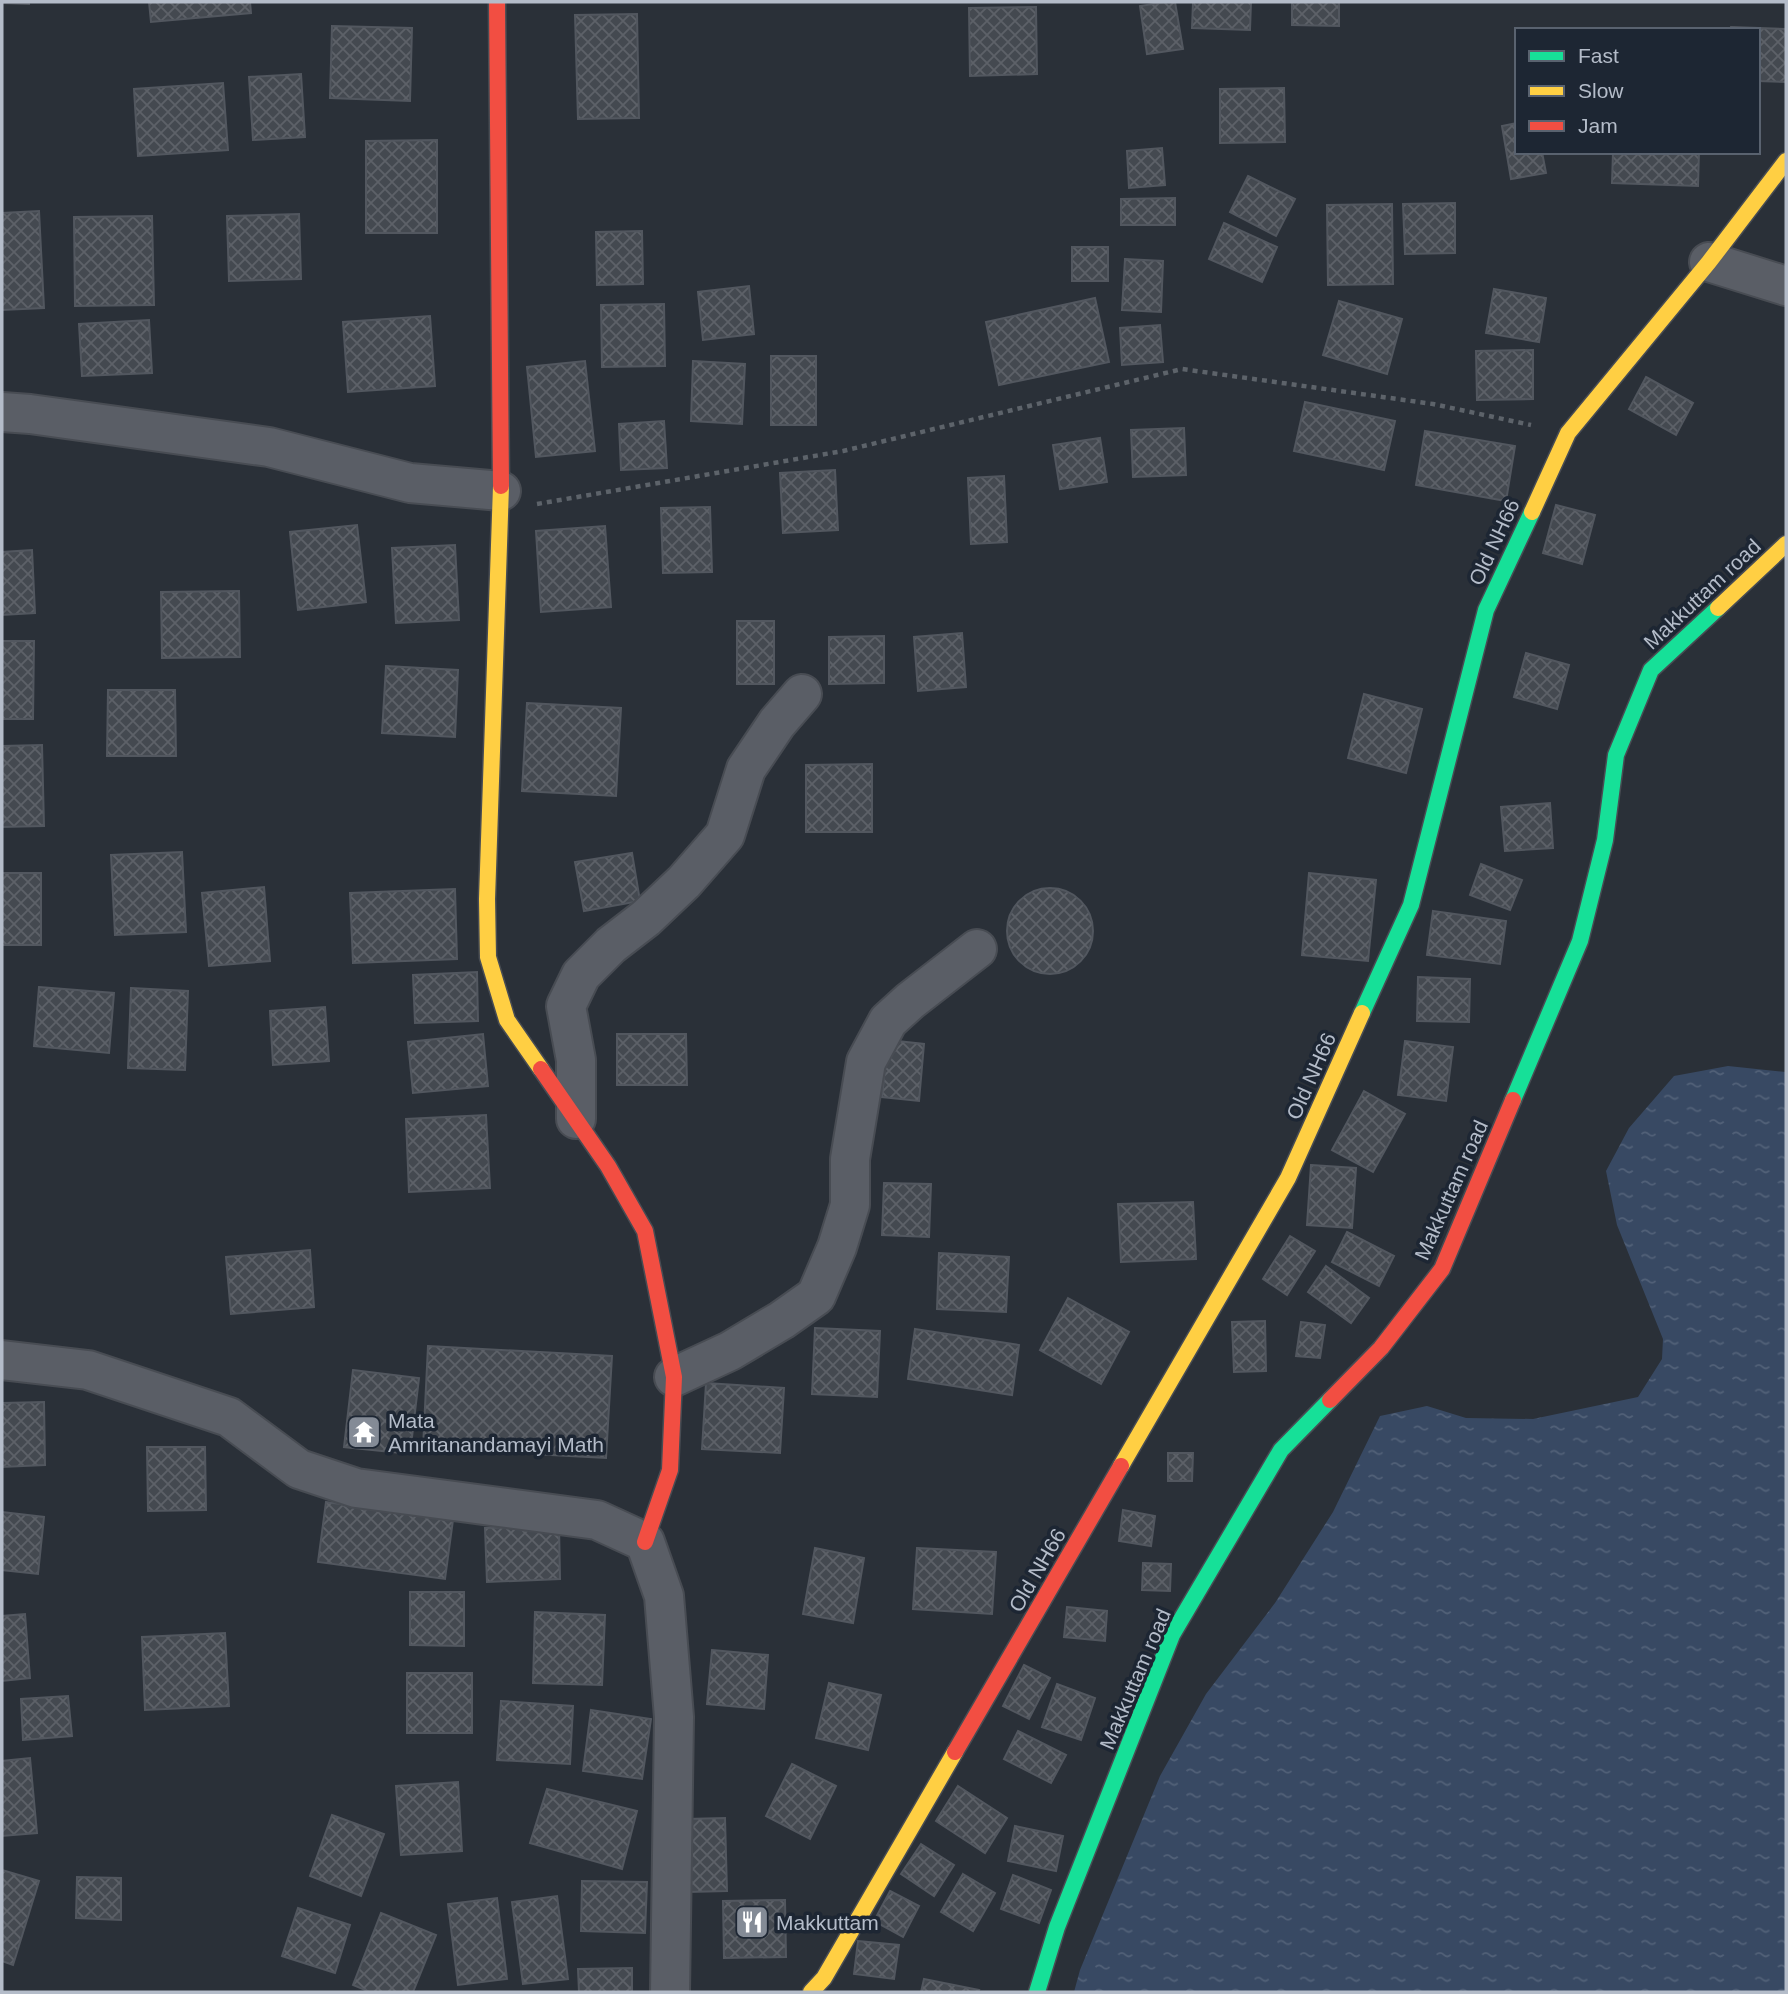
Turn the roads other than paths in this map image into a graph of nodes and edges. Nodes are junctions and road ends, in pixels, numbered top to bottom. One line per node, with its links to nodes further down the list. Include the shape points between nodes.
1 (498, 2): 6 (street)
2 (1786, 161): 3 (street, Old NH66)
3 (1709, 262): 4 (street); 15 (street, Old NH66, via 1568,433 1486,610 1411,905 1288,1178 824,1978)
4 (1786, 286)
5 (2, 412): 6 (street, via 269,447 410,483)
6 (501, 500): 10 (street, via 488,957 507,1020)
7 (1786, 544): 16 (street, Makkuttam road, via 1651,670 1616,755 1605,840 1580,941 1442,1269 1381,1348 1282,1450 1172,1635 1057,1927)
8 (802, 694): 10 (street, via 746,769 726,835 684,882 581,975 566,1006 576,1060)
9 (977, 949): 12 (street, via 888,1021 866,1062 850,1159 850,1205 816,1296 730,1351)
10 (576, 1119): 12 (street, via 645,1231)
11 (2, 1360): 13 (street, via 88,1370 229,1417 299,1469 356,1488 597,1520)
12 (674, 1377): 13 (street, via 670,1470)
13 (645, 1542): 14 (street, via 664,1596 674,1717)
14 (670, 1992)
15 (811, 1992)
16 (1037, 1992)

